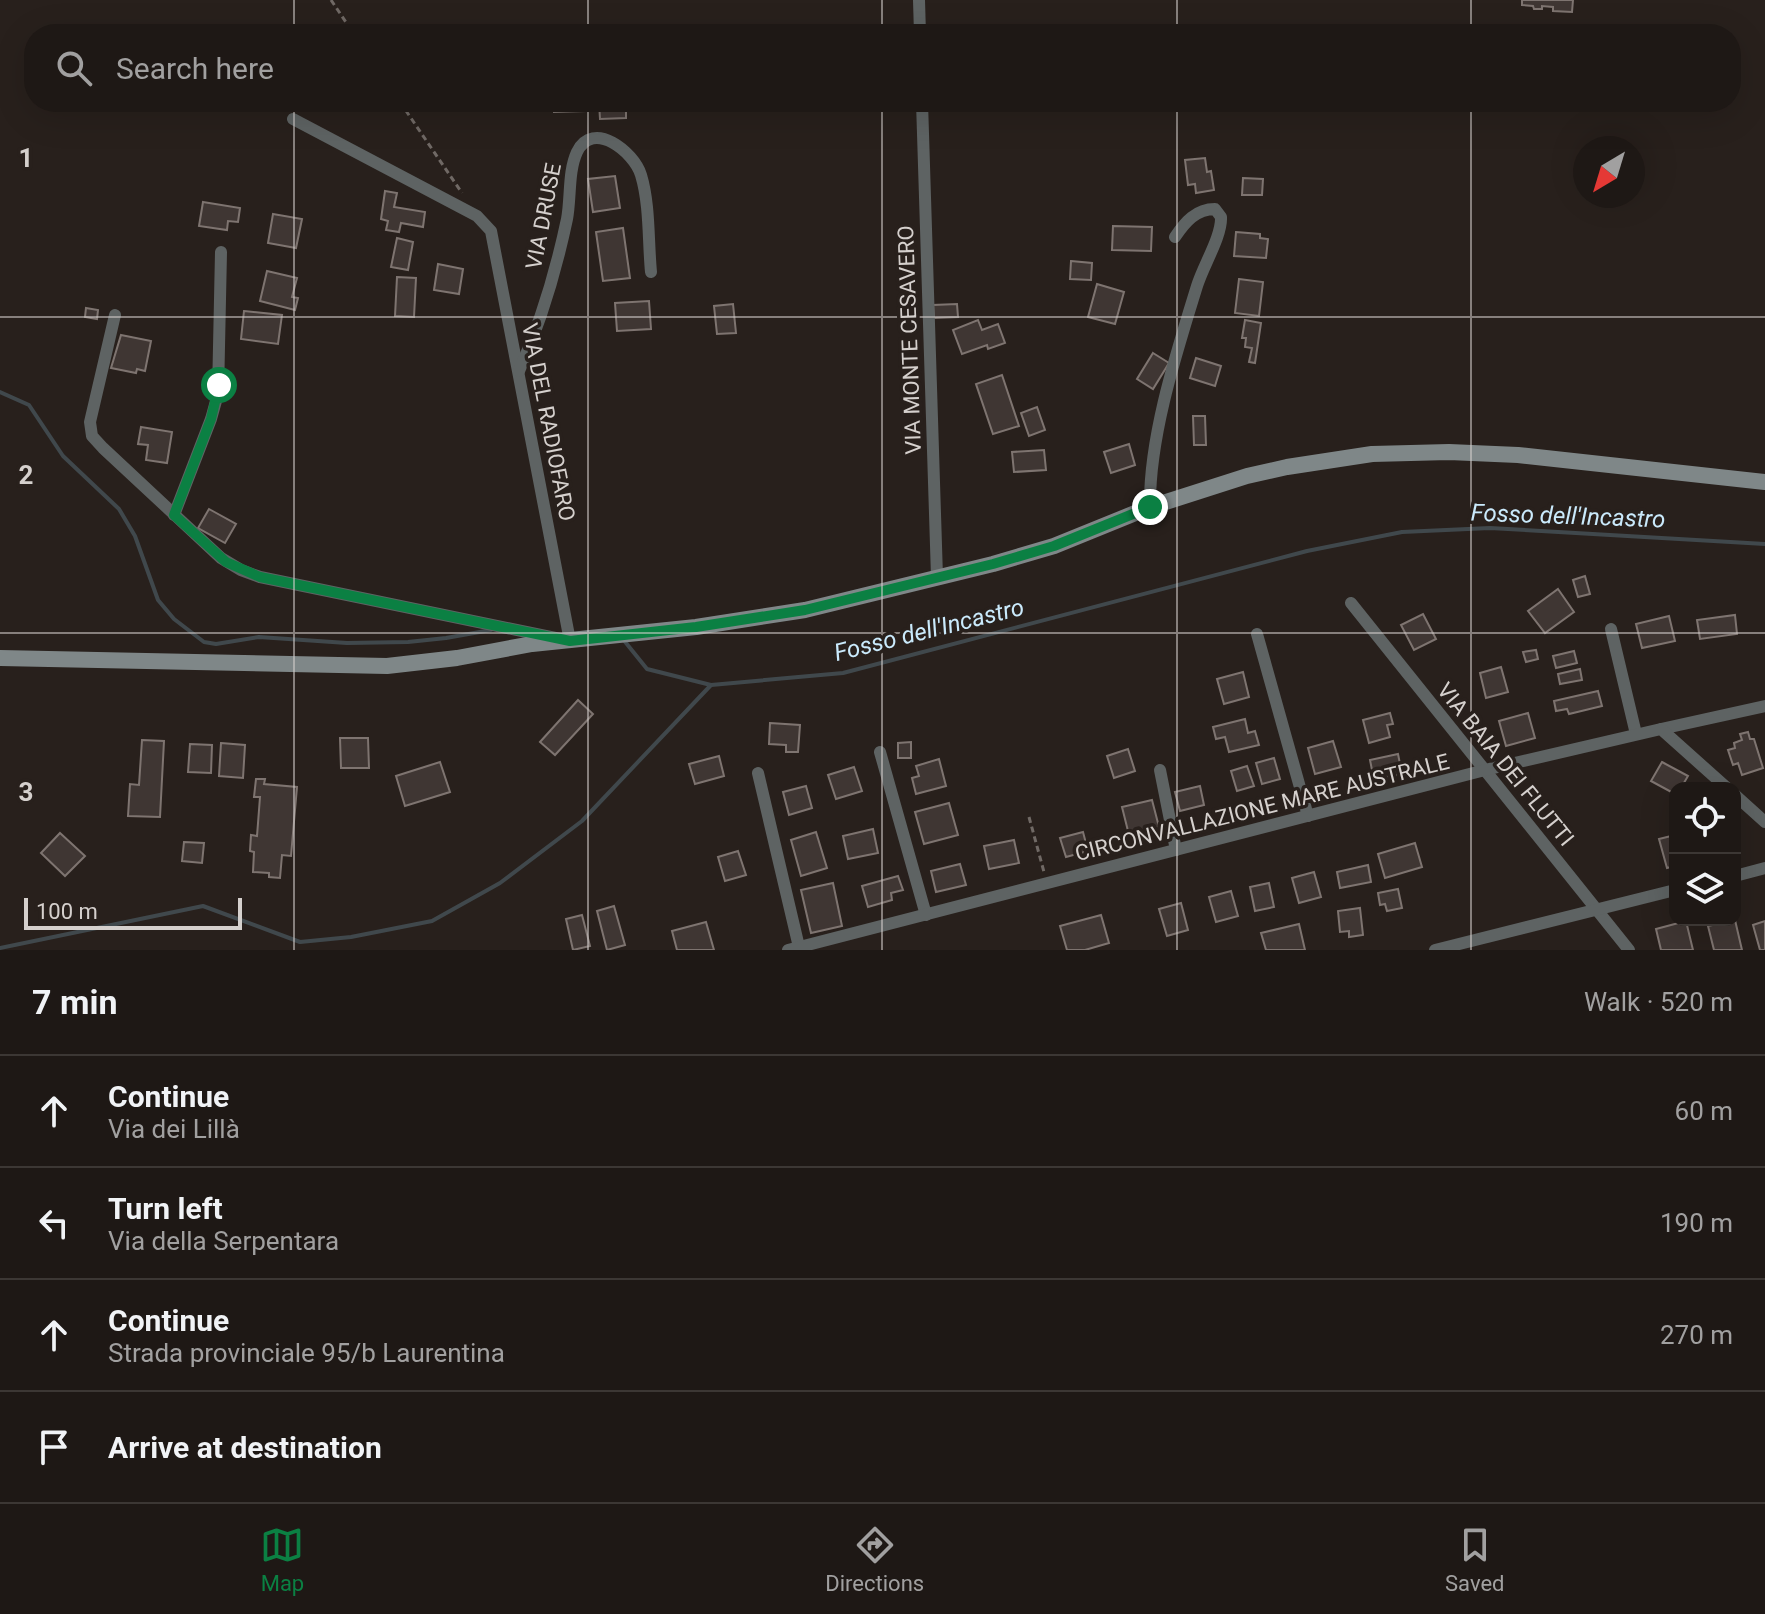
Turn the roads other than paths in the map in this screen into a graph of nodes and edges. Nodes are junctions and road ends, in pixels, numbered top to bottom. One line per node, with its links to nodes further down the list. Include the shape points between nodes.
1 (919, 0): 2 (street)
2 (920, 24)
3 (922, 112): 13 (street, VIA MONTE CESAVERO)
4 (293, 119): 9 (street, VIA DEL RADIOFARO, via 486,223 495,241)
5 (1175, 237): 11 (street, via 1198,213 1212,208 1219,213 1221,224 1198,283 1154,443)
6 (221, 252): 12 (street, via 218,394)
7 (651, 272): 9 (street, VIA DRUSE, via 644,185 636,163 617,144 590,140 575,159 568,216 548,293)
8 (115, 315): 12 (street, via 90,431)
9 (519, 371): 17 (street, VIA DEL RADIOFARO)
10 (1765, 482): 11 (main road, via 1483,453 1372,454 1269,471)
11 (1150, 507): 13 (main road, via 1054,546)
12 (174, 515): 17 (street, via 226,562 255,575)
13 (937, 577): 17 (main road, via 805,610)
14 (1351, 603): 24 (street, VIA BAIA DEI FLUTTI)
15 (1611, 629): 21 (street)
16 (1257, 634): 28 (street)
17 (570, 641): 18 (main road, via 365,667)
18 (0, 658)
19 (1765, 706): 20 (street, CIRCONVALLAZIONE MARE AUSTRALE)
20 (1661, 729): 21 (street, CIRCONVALLAZIONE MARE AUSTRALE); 26 (street)
21 (1636, 734): 24 (street, CIRCONVALLAZIONE MARE AUSTRALE)
22 (880, 752): 35 (street)
23 (1160, 770): 30 (street)
24 (1485, 770): 28 (street, CIRCONVALLAZIONE MARE AUSTRALE); 34 (street, VIA BAIA DEI FLUTTI)
25 (758, 773): 36 (street)
26 (1720, 782)
27 (1741, 800): 29 (street)
28 (1308, 816): 30 (street, CIRCONVALLAZIONE MARE AUSTRALE)
29 (1765, 822)
30 (1176, 850): 35 (street, CIRCONVALLAZIONE MARE AUSTRALE)
31 (1765, 868): 32 (street)
32 (1741, 874)
33 (1669, 891): 34 (street)
34 (1595, 908): 37 (street); 38 (street, VIA BAIA DEI FLUTTI)
35 (926, 915): 36 (street, CIRCONVALLAZIONE MARE AUSTRALE)
36 (794, 949)
37 (1435, 950)
38 (1629, 950)

